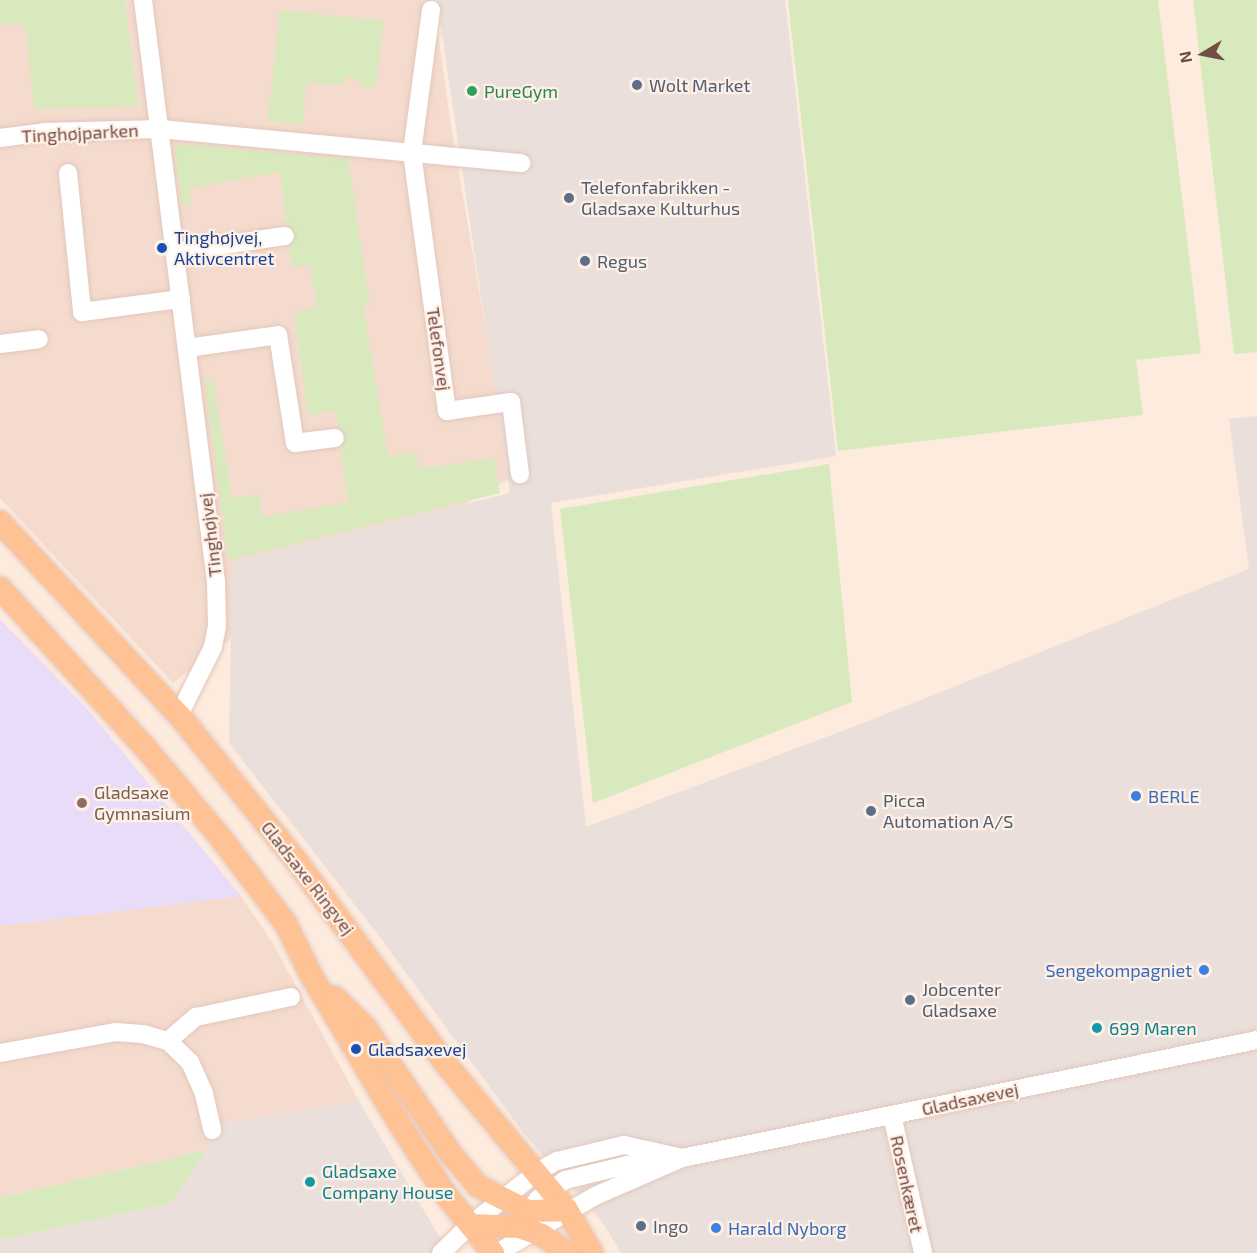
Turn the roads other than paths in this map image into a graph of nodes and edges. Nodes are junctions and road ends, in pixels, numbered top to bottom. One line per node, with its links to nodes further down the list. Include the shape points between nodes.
1 (143, 0): 3 (street, Tinghøjvej)
2 (431, 10): 5 (street, Telefonvej)
3 (160, 129): 4 (street, Tinghøjparken, via 45,132); 5 (street); 9 (street, Tinghøjvej)
4 (0, 138)
5 (412, 153): 6 (street); 15 (street, Telefonvej, via 447,411 511,402)
6 (521, 163)
7 (68, 173): 10 (street, via 82,312)
8 (285, 236): 9 (street)
9 (175, 252): 10 (street, Tinghøjvej)
10 (181, 299): 13 (street, Tinghøjvej)
11 (39, 339): 12 (street)
12 (0, 344)
13 (187, 348): 14 (street, via 278,335 295,443); 18 (street, Tinghøjvej, via 216,582 217,626 213,647)
14 (335, 438)
15 (520, 474)
16 (0, 522): 18 (main road, Gladsaxe Ringvej)
17 (0, 588): 19 (main road, via 144,746 221,838 286,924)
18 (179, 715): 27 (main road, Gladsaxe Ringvej, via 297,862 449,1068)
19 (311, 975): 28 (main road, via 365,1027 469,1178); 30 (main road, via 435,1180)
20 (291, 997): 22 (street, via 196,1017)
21 (1257, 1040): 24 (street, Gladsaxevej)
22 (168, 1041): 23 (street, via 115,1032); 25 (street, via 190,1062 204,1094)
23 (0, 1053)
24 (892, 1115): 26 (street, Gladsaxevej); 36 (street, Rosenkæret)
25 (212, 1131)
26 (682, 1158): 27 (street, Gladsaxevej, via 624,1145 567,1157); 29 (street, Gladsaxevej)
27 (544, 1180): 28 (street, Gladsaxevej); 29 (main road, Gladsaxe Ringvej); 31 (street)
28 (502, 1200): 30 (street, Gladsaxevej); 31 (main road)
29 (567, 1210): 31 (main road); 35 (main road, Gladsaxe Ringvej)
30 (470, 1225): 31 (main road); 32 (street, Gladsaxevej); 33 (main road)
31 (521, 1233): 33 (street); 34 (main road, via 551,1240)
32 (441, 1253)
33 (495, 1253)
34 (567, 1253)
35 (592, 1253)
36 (922, 1253)

